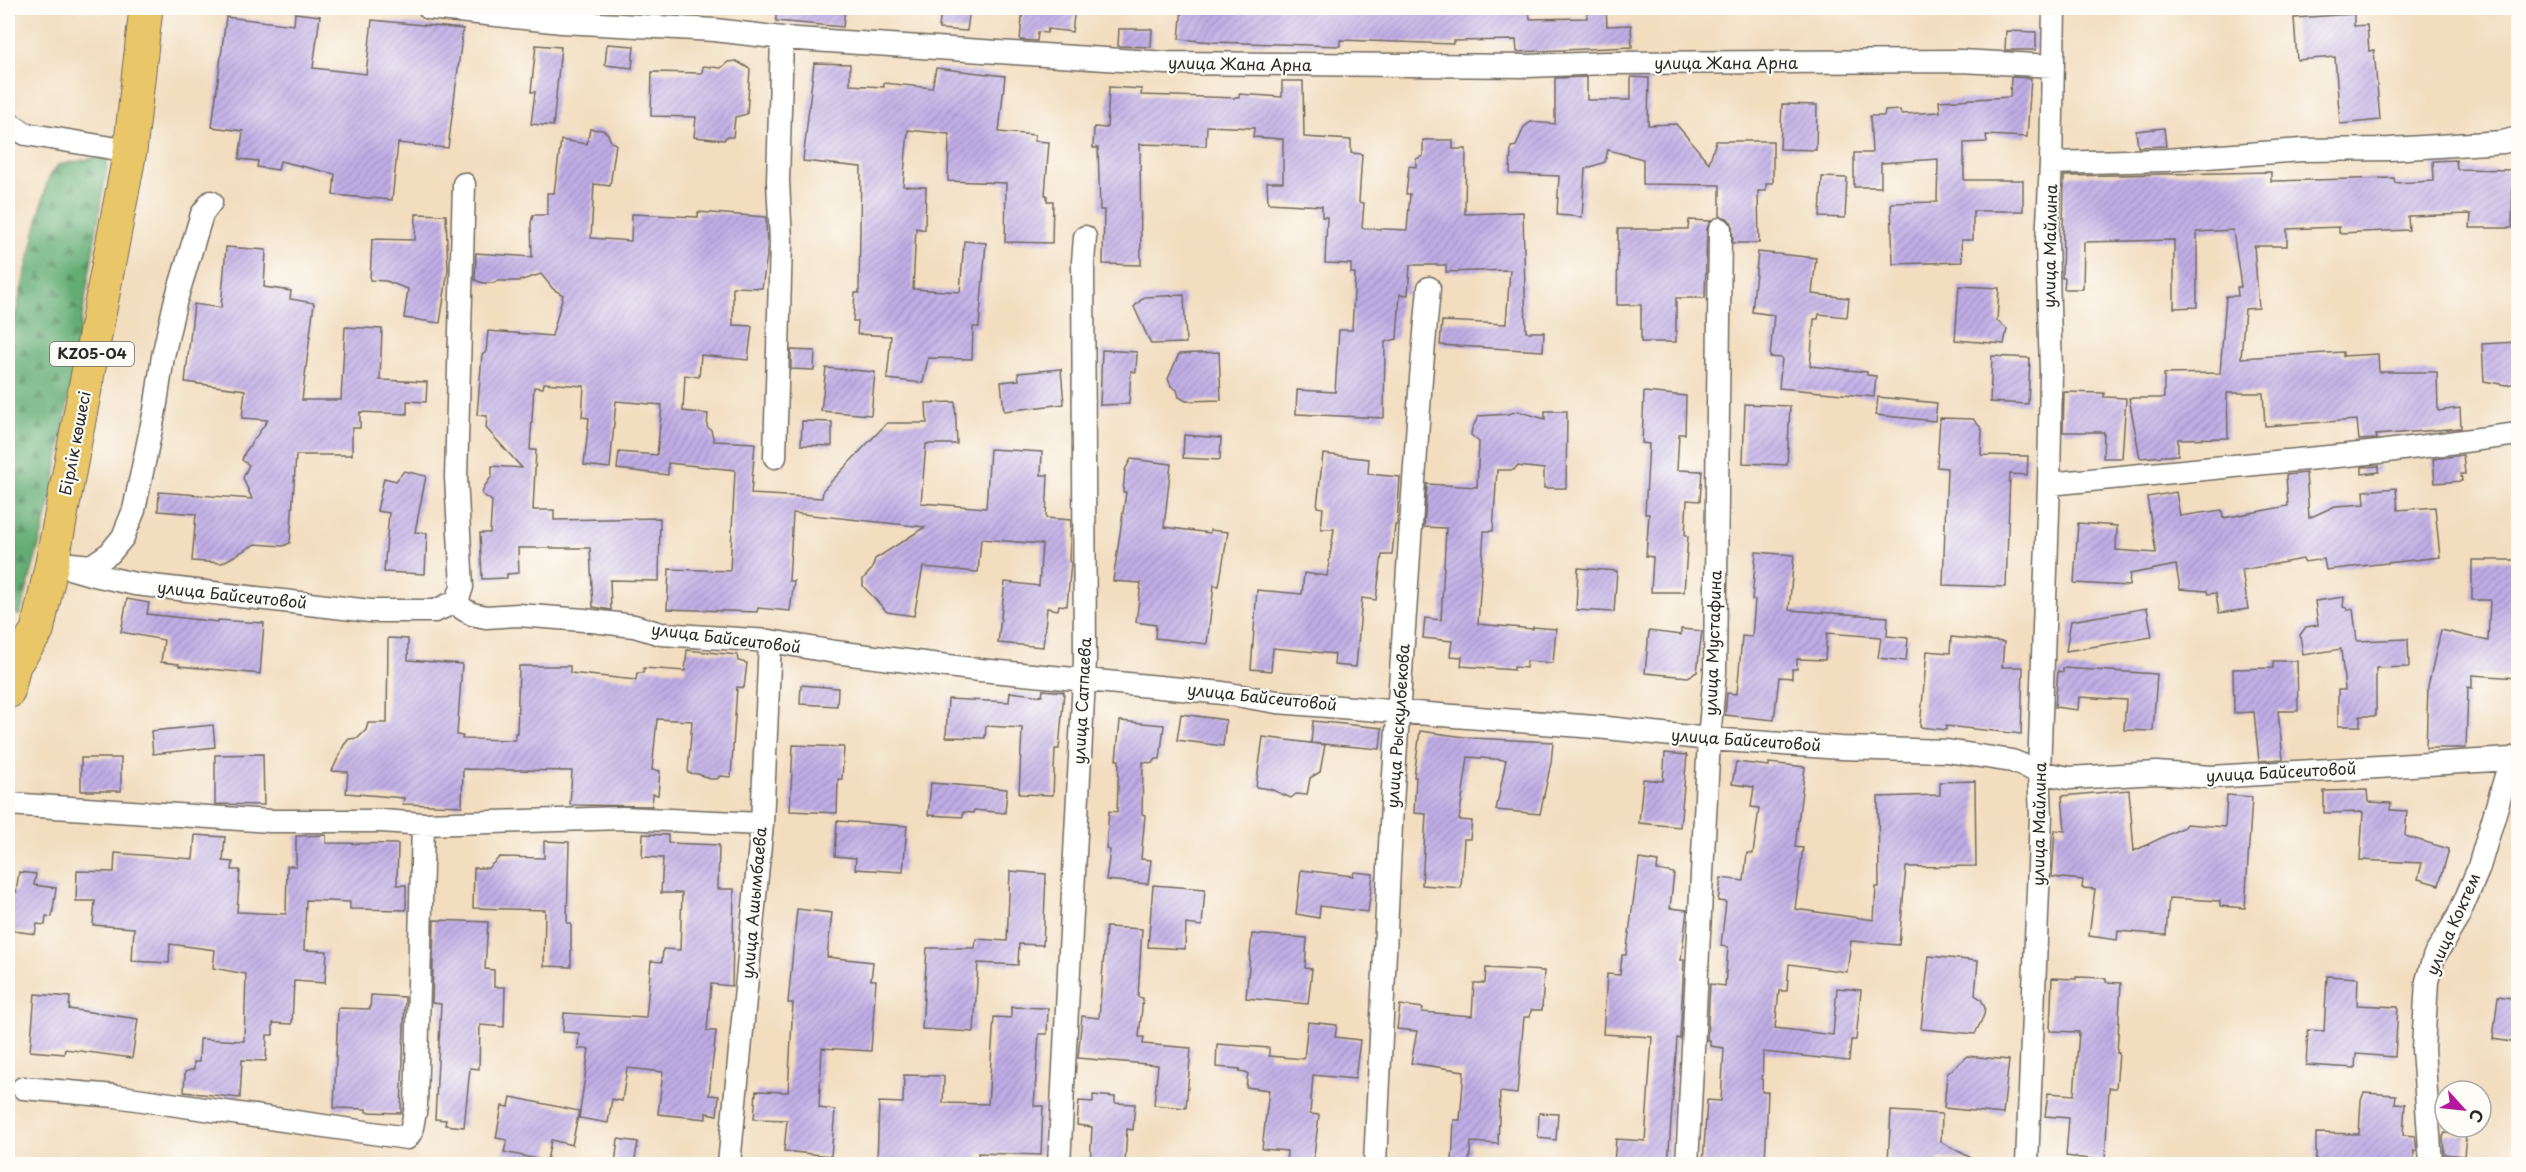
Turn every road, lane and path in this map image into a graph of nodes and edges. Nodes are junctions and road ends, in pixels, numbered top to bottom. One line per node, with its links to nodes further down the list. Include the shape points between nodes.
1 (146, 8): 8 (main road, Бірлік көшесі / KZ05-04)
2 (429, 8): 4 (street, улица Жана Арна)
3 (2054, 8): 5 (street, улица Майлина)
4 (782, 38): 5 (street, улица Жана Арна, via 1167,63 1495,66 1961,61); 16 (street)
5 (2053, 66): 9 (street, улица Майлина)
6 (8, 123): 8 (street, via 26,134)
7 (2518, 138): 9 (street, via 2390,149)
8 (130, 151): 18 (main road, Бірлік көшесі / KZ05-04)
9 (2051, 163): 17 (street, улица Майлина, via 2047,242)
10 (464, 184): 19 (street, via 456,478 462,587)
11 (211, 202): 18 (street, via 202,214 175,303 144,468 123,537 110,553 91,566)
12 (1720, 230): 24 (street, улица Мустафина, via 1715,672)
13 (1085, 237): 22 (street, улица Сатпаева)
14 (1429, 288): 23 (street, улица Рыскулбекова)
15 (2518, 434): 17 (street, via 2379,452)
16 (775, 457)
17 (2049, 484): 26 (street, улица Майлина)
18 (52, 563): 19 (street, улица Байсеитовой, via 135,584 370,611 435,611); 21 (main road, Бірлік көшесі / KZ05-04, via 37,631)
19 (457, 601): 20 (street, улица Байсеитовой, via 472,614 486,617 584,620 634,626 661,634)
20 (770, 641): 22 (street, улица Байсеитовой); 29 (street, улица Ашымбаева)
21 (10, 673)
22 (1084, 681): 23 (street, улица Байсеитовой); 32 (street, улица Сатпаева)
23 (1398, 711): 24 (street, улица Байсеитовой); 33 (street, улица Рыскулбекова)
24 (1709, 739): 26 (street, улица Байсеитовой, via 1947,751 2012,761); 34 (street, улица Мустафина)
25 (2515, 758): 26 (street, улица Байсеитовой, via 2211,777 2157,773 2069,778); 36 (street, улица Коктем, via 2478,870 2458,917 2434,957 2427,981 2423,1049)
26 (2039, 772): 35 (street, улица Майлина)
27 (8, 804): 28 (street, via 270,822)
28 (423, 824): 29 (street, via 623,818); 30 (street, via 416,1107 407,1138 126,1098)
29 (762, 824): 31 (street, улица Ашымбаева)
30 (22, 1088)
31 (729, 1164)
32 (1059, 1164)
33 (1375, 1164)
34 (1687, 1164)
35 (2027, 1164)
36 (2431, 1164)

